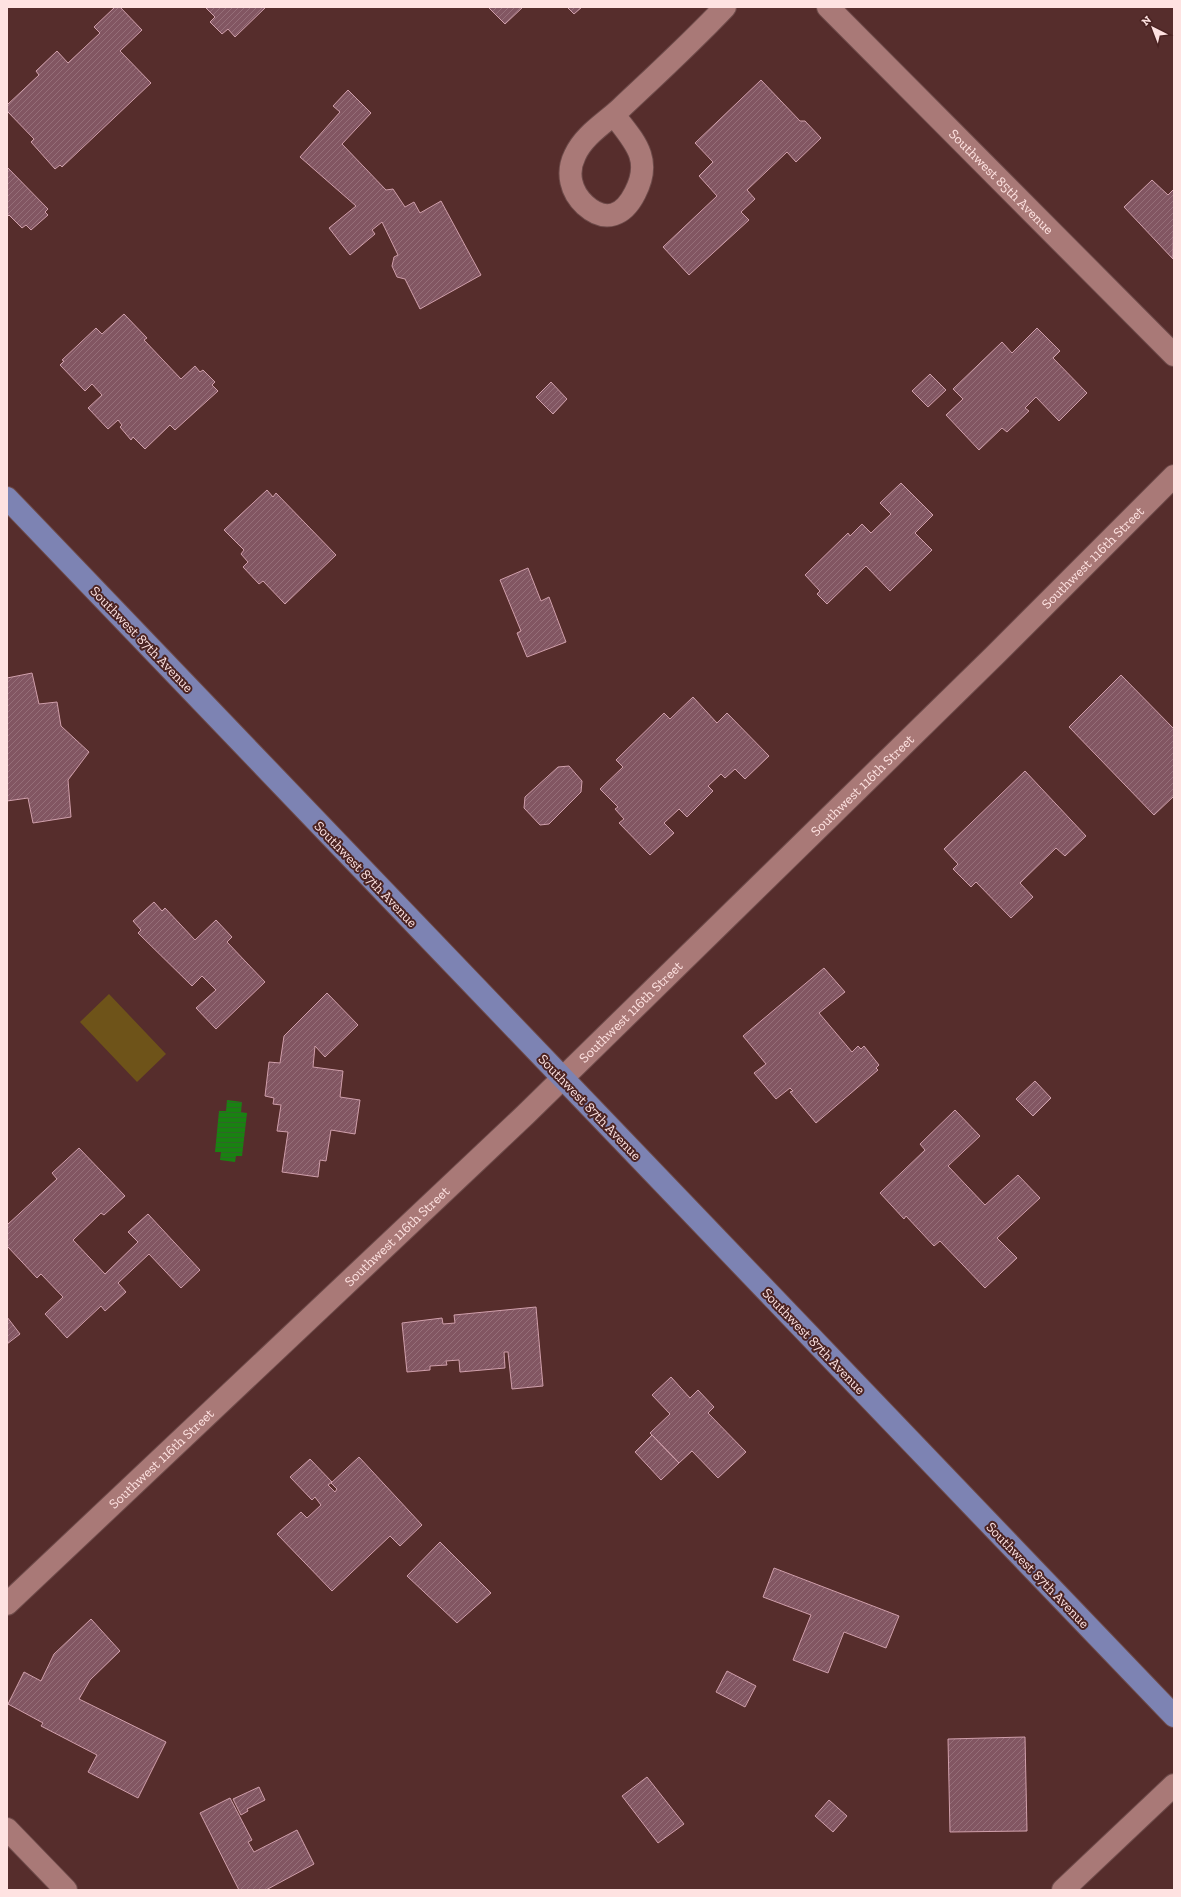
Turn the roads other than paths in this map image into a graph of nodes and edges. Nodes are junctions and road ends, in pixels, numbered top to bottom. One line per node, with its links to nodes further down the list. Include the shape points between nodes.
1 (725, 7): 3 (street)
2 (828, 7): 4 (street, Southwest 85th Avenue)
3 (614, 115)
4 (1174, 355)
5 (1174, 476): 7 (street, Southwest 116th Street)
6 (7, 498): 7 (main road, Southwest 87th Avenue)
7 (563, 1078): 8 (street, Southwest 116th Street); 9 (main road, Southwest 87th Avenue)
8 (7, 1604)
9 (1174, 1716)
10 (1174, 1785): 13 (street)
11 (7, 1829): 12 (street)
12 (66, 1890)
13 (1063, 1890)

